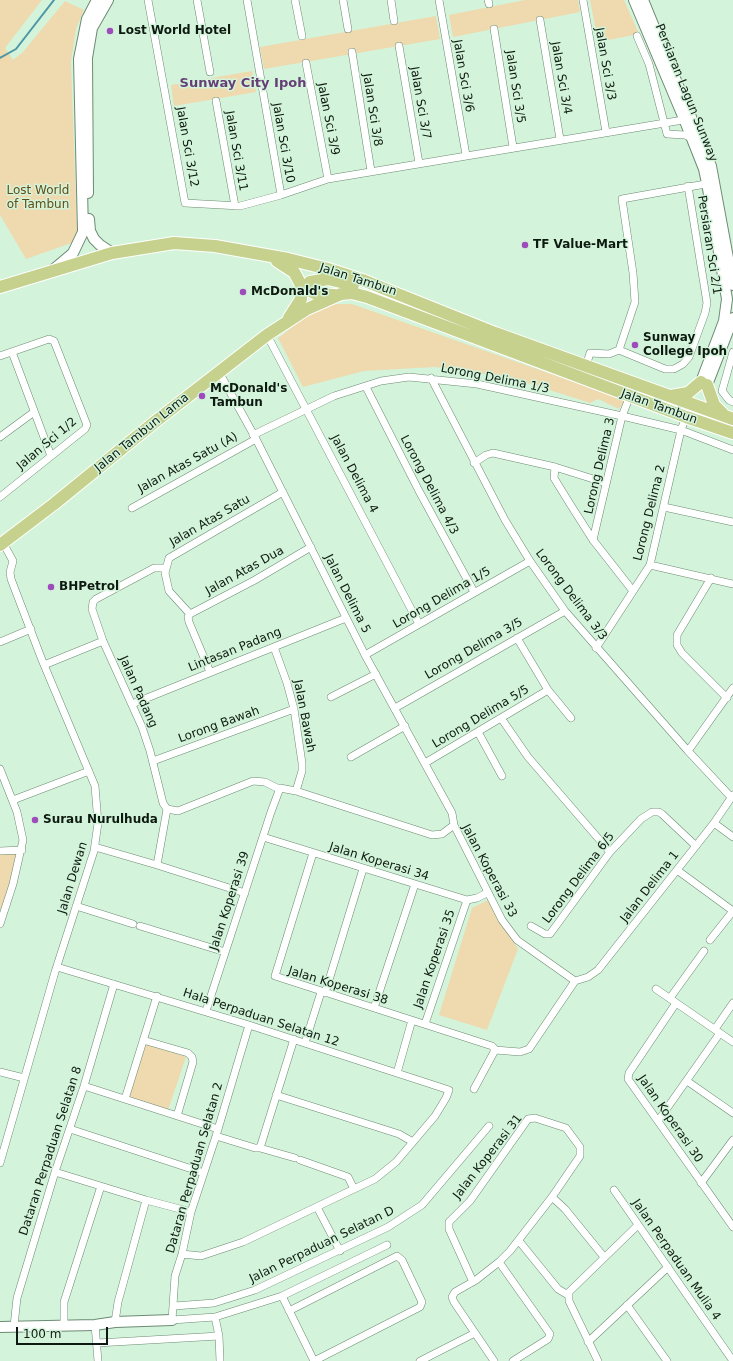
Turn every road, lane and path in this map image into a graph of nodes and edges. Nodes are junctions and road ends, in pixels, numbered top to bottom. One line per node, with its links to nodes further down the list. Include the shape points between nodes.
1 (97, 0): 40 (main road, via 87,20 79,59 83,232 73,253)
2 (108, 0): 38 (main road, via 92,28 87,58 88,217 94,239)
3 (148, 0): 37 (street, Jalan Sci 3/12, via 185,203)
4 (197, 0): 22 (street)
5 (247, 0): 36 (street, Jalan Sci 3/10)
6 (295, 0): 17 (street)
7 (343, 0): 15 (street)
8 (391, 0): 14 (street)
9 (439, 0): 30 (street, Jalan Sci 3/6)
10 (583, 0): 26 (street, Jalan Sci 3/3)
11 (634, 0): 24 (main road, Persiaran Lagun Sunway)
12 (643, 0): 24 (main road, Persiaran Lagun Sunway)
13 (540, 20): 28 (street, Jalan Sci 3/4)
14 (394, 21)
15 (348, 29)
16 (494, 29): 29 (street, Jalan Sci 3/5)
17 (302, 36)
18 (637, 36): 25 (street, via 654,82)
19 (398, 46): 31 (street, Jalan Sci 3/7)
20 (352, 52): 32 (street, Jalan Sci 3/8)
21 (306, 63): 33 (street, Jalan Sci 3/9)
22 (210, 72)
23 (216, 101): 37 (street, Jalan Sci 3/11)
24 (689, 119): 25 (street); 27 (main road, Persiaran Lagun Sunway); 34 (main road, Persiaran Lagun Sunway, via 711,166)
25 (663, 124): 26 (street); 27 (street, via 668,135 685,135)
26 (606, 132): 28 (street)
27 (692, 138): 34 (main road, Persiaran Lagun Sunway)
28 (560, 139): 29 (street)
29 (513, 147): 30 (street)
30 (466, 155): 31 (street)
31 (419, 163): 32 (street)
32 (371, 171): 33 (street)
33 (328, 179): 36 (street)
34 (711, 183): 35 (street); 41 (main road, Persiaran Lagun Sunway); 44 (main road, Persiaran Lagun Sunway)
35 (688, 186): 49 (street, via 622,199 636,302); 49 (street, Persiaran Sci 2/1, via 707,303 689,357 683,364 665,369)
36 (281, 195): 37 (street)
37 (235, 206)
38 (112, 253): 39 (main road, Jalan Tambun, via 186,244 216,246); 40 (main road, Jalan Tambun)
39 (269, 257): 45 (main road, Jalan Tambun, via 328,269 386,288); 47 (main road, via 294,272 301,285 301,299)
40 (51, 272): 42 (main road, Jalan Tambun)
41 (733, 285)
42 (0, 287)
43 (335, 295): 45 (main road, Jalan Tambun, via 316,294 310,291 308,286 310,282 328,279 342,281 422,308); 47 (main road, Jalan Tambun Lama); 58 (main road, Jalan Tambun, via 352,293)
44 (730, 300): 56 (main road, Persiaran Lagun Sunway)
45 (447, 313): 53 (main road, Jalan Tambun)
46 (733, 318): 56 (main road)
47 (286, 322): 48 (main road, Jalan Tambun Lama)
48 (266, 337): 54 (main road, Jalan Tambun Lama); 61 (street, Jalan Delima 4)
49 (619, 350): 53 (street, via 609,354 590,353)
50 (12, 352): 52 (street); 62 (street); 71 (street, Jalan Sci 1/2, via 49,340 54,341 86,422 85,429)
51 (733, 352): 60 (street, via 722,390)
52 (0, 356)
53 (586, 366): 59 (main road, Jalan Tambun)
54 (219, 372): 69 (street, Jalan Delima 5); 81 (main road, Jalan Tambun Lama)
55 (431, 378): 57 (street, Lorong Delima 1/3, via 392,378); 63 (street, Lorong Delima 1/3, via 477,384); 72 (street, Lorong Delima 3/3)
56 (704, 384): 59 (main road, via 688,392); 65 (main road, via 714,405)
57 (366, 387): 61 (street, Lorong Delima 1/3, via 334,396); 89 (street, Lorong Delima 4/3)
58 (630, 396): 63 (street, Lorong Delima 3); 64 (main road, Jalan Tambun)
59 (670, 396): 65 (main road, Jalan Tambun)
60 (733, 402)
61 (307, 408): 69 (street, Lorong Delima 1/3); 93 (street, Jalan Delima 4)
62 (34, 412): 68 (street); 71 (street)
63 (622, 416): 66 (street, Lorong Delima 1/3); 74 (street, Lorong Delima 3)
64 (686, 418): 66 (street, Lorong Delima 2); 67 (main road, Jalan Tambun)
65 (730, 418)
66 (681, 430): 70 (street, Lorong Delima 1/3); 77 (street, Lorong Delima 2)
67 (733, 433)
68 (0, 437)
69 (254, 437): 75 (street, Jalan Delima 5); 78 (street, Jalan Atas Satu (A))
70 (733, 450)
71 (50, 456): 76 (street, Jalan Sci 1/2)
72 (474, 463): 73 (street, via 493,453); 83 (street, Lorong Delima 3/3)
73 (555, 467): 74 (street); 80 (street, via 554,478)
74 (606, 483): 80 (street, Lorong Delima 3)
75 (283, 492): 82 (street, Jalan Delima 5); 85 (street, Jalan Atas Satu, via 172,555)
76 (0, 497)
77 (664, 507): 79 (street); 84 (street, Lorong Delima 2)
78 (132, 508)
79 (733, 522)
80 (594, 540): 88 (street)
81 (1, 544): 94 (street, Jalan Dewan, via 12,558 10,575)
82 (310, 547): 91 (street, Jalan Atas Dua, via 255,580); 92 (street, Jalan Delima 5)
83 (530, 561): 89 (street, Lorong Delima 1/5); 90 (street, Lorong Delima 3/3)
84 (650, 565): 86 (street); 88 (street, Lorong Delima 2)
85 (165, 568): 91 (street, via 169,591); 96 (street, Jalan Padang, via 154,568 96,599 92,605 93,613)
86 (711, 578): 87 (street); 107 (street, via 677,635 677,644 682,653)
87 (733, 584)
88 (633, 591): 99 (street, Lorong Delima 2)
89 (474, 592): 93 (street, Lorong Delima 1/5)
90 (565, 611): 95 (street, Lorong Delima 3/5); 99 (street, Lorong Delima 3/3)
91 (190, 614): 102 (street, via 189,622)
92 (346, 618): 98 (street, Lintasan Padang); 100 (street, Jalan Delima 5)
93 (420, 624): 100 (street, Lorong Delima 1/5)
94 (31, 629): 97 (street); 101 (street, Jalan Dewan)
95 (517, 638): 105 (street); 109 (street, Lorong Delima 3/5)
96 (104, 641): 101 (street); 108 (street, Jalan Padang)
97 (0, 642)
98 (274, 647): 102 (street, Lintasan Padang); 110 (street, Jalan Bawah)
99 (596, 648): 115 (street, Lorong Delima 3/3)
100 (365, 655): 103 (street, Jalan Delima 5)
101 (44, 665): 119 (street, Jalan Dewan)
102 (210, 672): 108 (street, Lintasan Padang)
103 (376, 674): 106 (street); 109 (street, Jalan Delima 5)
104 (733, 688): 107 (street)
105 (548, 690): 111 (street, Lorong Delima 5/5); 112 (street)
106 (332, 697)
107 (726, 698): 115 (street)
108 (132, 704): 117 (street, Jalan Padang)
109 (395, 708): 113 (street, Jalan Delima 5)
110 (294, 709): 117 (street, Lorong Bawah); 123 (street, Jalan Bawah, via 302,763)
111 (501, 718): 114 (street, Lorong Delima 5/5); 135 (street, via 528,757)
112 (571, 718)
113 (405, 726): 116 (street); 118 (street, Jalan Delima 5)
114 (478, 732): 118 (street, Lorong Delima 5/5); 121 (street)
115 (688, 751): 124 (street, Lorong Delima 3/3)
116 (351, 757)
117 (153, 761): 126 (street, Jalan Padang, via 163,803)
118 (425, 763): 128 (street, Jalan Delima 5, via 452,813)
119 (89, 772): 125 (street); 132 (street, Jalan Dewan, via 98,804)
120 (1, 774): 125 (street)
121 (502, 776)
122 (279, 789): 123 (street, Jalan Koperasi 33); 126 (street, Jalan Koperasi 33, via 265,782 254,781 178,811); 129 (street, Jalan Koperasi 39)
123 (296, 791): 128 (street, Jalan Koperasi 33, via 432,835 442,834)
124 (732, 796): 127 (street, Jalan Delima 1)
125 (13, 800): 133 (street, via 22,833)
126 (167, 809): 137 (street)
127 (714, 823): 130 (street); 131 (street, Jalan Delima 1)
128 (454, 825): 142 (street, Jalan Koperasi 33)
129 (263, 837): 136 (street, Jalan Koperasi 34); 141 (street, Jalan Koperasi 39)
130 (733, 837)
131 (696, 846): 135 (street, Lorong Delima 6/5, via 662,814 655,811 641,819); 139 (street, Jalan Delima 1)
132 (95, 847): 137 (street); 144 (street, Jalan Dewan)
133 (22, 850): 134 (street); 146 (street)
134 (0, 851)
135 (610, 852): 147 (street, Lorong Delima 6/5, via 550,934)
136 (313, 853): 138 (street, Jalan Koperasi 34); 155 (street, Jalan Koperasi 38, via 275,974 278,978)
137 (157, 865): 141 (street)
138 (363, 868): 140 (street, Jalan Koperasi 34); 155 (street)
139 (677, 870): 145 (street); 152 (street, Jalan Delima 1, via 598,970 588,977)
140 (415, 884): 143 (street, Jalan Koperasi 34); 159 (street)
141 (244, 893): 150 (street, Jalan Koperasi 39)
142 (487, 893): 143 (street); 152 (street, Jalan Koperasi 33, via 512,936)
143 (467, 900): 162 (street, Jalan Koperasi 35)
144 (76, 906): 150 (street); 151 (street, Jalan Dewan)
145 (733, 911): 148 (street)
146 (0, 924)
147 (531, 926)
148 (710, 940)
149 (704, 951): 157 (street)
150 (225, 952): 160 (street, Jalan Koperasi 39)
151 (57, 968): 153 (street, Hala Perpaduan Selatan 12); 172 (street, Jalan Dewan)
152 (575, 981): 169 (street, via 529,1049 520,1052)
153 (114, 984): 156 (street, Hala Perpaduan Selatan 12); 174 (street, Dataran Perpaduan Selatan 8)
154 (656, 989): 157 (street)
155 (323, 992): 159 (street, Jalan Koperasi 38); 168 (street)
156 (156, 996): 160 (street, Hala Perpaduan Selatan 12); 166 (street)
157 (673, 1000): 164 (street); 180 (street, Jalan Koperasi 30, via 629,1072 628,1078)
158 (733, 1003): 164 (street)
159 (374, 1008): 161 (street, Jalan Koperasi 38)
160 (206, 1011): 163 (street, Hala Perpaduan Selatan 12)
161 (412, 1020): 162 (street, Jalan Koperasi 38); 171 (street)
162 (425, 1024): 169 (street, Jalan Koperasi 38, via 489,1045)
163 (248, 1025): 165 (street, Hala Perpaduan Selatan 12); 183 (street, Dataran Perpaduan Selatan 2)
164 (718, 1031): 167 (street); 173 (street)
165 (294, 1039): 168 (street, Hala Perpaduan Selatan 12); 176 (street)
166 (143, 1040): 177 (street); 179 (street, via 192,1056 193,1062)
167 (733, 1042)
168 (305, 1043): 171 (street, Hala Perpaduan Selatan 12)
169 (495, 1050): 175 (street)
170 (0, 1072): 172 (street)
171 (397, 1073): 186 (street, Hala Perpaduan Selatan 12, via 449,1090 435,1116)
172 (24, 1078): 184 (street, Jalan Dewan)
173 (687, 1081): 178 (street); 180 (street)
174 (84, 1086): 177 (street); 182 (street, Dataran Perpaduan Selatan 8)
175 (474, 1089)
176 (276, 1095): 186 (street, via 399,1134); 187 (street)
177 (125, 1099): 179 (street)
178 (733, 1113)
179 (177, 1116): 183 (street)
180 (658, 1121): 191 (street, Jalan Koperasi 30)
181 (488, 1126): 203 (street, Jalan Perpaduan Selatan D, via 422,1205 388,1227)
182 (70, 1129): 189 (street, Dataran Perpaduan Selatan 8); 190 (street)
183 (217, 1133): 187 (street); 190 (street, Dataran Perpaduan Selatan 2)
184 (3, 1137): 188 (street, Jalan Dewan)
185 (733, 1140): 191 (street)
186 (413, 1142): 193 (street, via 386,1171)
187 (260, 1148): 193 (street, via 348,1177)
188 (0, 1163)
189 (55, 1172): 192 (street); 220 (street, Dataran Perpaduan Selatan 8, via 16,1298)
190 (204, 1173): 198 (street, Dataran Perpaduan Selatan 2)
191 (701, 1183): 200 (street, Jalan Koperasi 30)
192 (101, 1186): 196 (street); 217 (street, via 64,1302)
193 (354, 1189): 197 (street)
194 (614, 1190): 199 (street, Jalan Perpaduan Mulia 4)
195 (552, 1197): 201 (street); 205 (street, via 562,1205); 208 (street, Jalan Koperasi 31, via 580,1156 580,1147 566,1128 535,1118 528,1119 470,1201 449,1222 449,1229)
196 (146, 1200): 198 (street); 216 (street, via 118,1302)
197 (317, 1207): 203 (street); 204 (street, via 236,1245 201,1256)
198 (191, 1212): 204 (street, Dataran Perpaduan Selatan 2)
199 (638, 1225): 205 (street); 207 (street, Jalan Perpaduan Mulia 4)
200 (733, 1227)
201 (520, 1240): 206 (street); 210 (street, via 558,1289)
202 (387, 1244): 209 (street)
203 (340, 1251): 212 (street, Jalan Perpaduan Selatan D, via 241,1295 214,1303)
204 (182, 1254): 212 (street, Dataran Perpaduan Selatan 2, via 173,1282)
205 (604, 1257): 210 (street, via 571,1288)
206 (499, 1262): 208 (street); 231 (street, via 550,1334)
207 (668, 1267): 211 (street); 234 (street, Jalan Perpaduan Mulia 4)
208 (473, 1282): 221 (street, via 455,1292 452,1297)
209 (282, 1296): 213 (street); 214 (street)
210 (568, 1296): 223 (street)
211 (627, 1305): 223 (street); 233 (street)
212 (174, 1306): 215 (street, Dataran Perpaduan Selatan 2)
213 (289, 1311): 228 (street); 228 (street, via 400,1257 422,1302 420,1307)
214 (215, 1317): 215 (street); 222 (street)
215 (172, 1320): 216 (main road)
216 (115, 1322): 218 (main road)
217 (64, 1325): 218 (main road); 220 (main road)
218 (95, 1325): 224 (street)
219 (0, 1326): 220 (main road)
220 (14, 1326)
221 (475, 1333): 225 (street); 230 (street)
222 (219, 1336): 224 (street); 227 (street)
223 (588, 1342): 232 (street)
224 (97, 1343): 226 (street)
225 (429, 1359): 229 (street)
226 (98, 1361)
227 (220, 1361)
228 (314, 1361)
229 (420, 1361)
230 (494, 1361)
231 (514, 1361)
232 (598, 1361)
233 (667, 1361)
234 (733, 1361)

